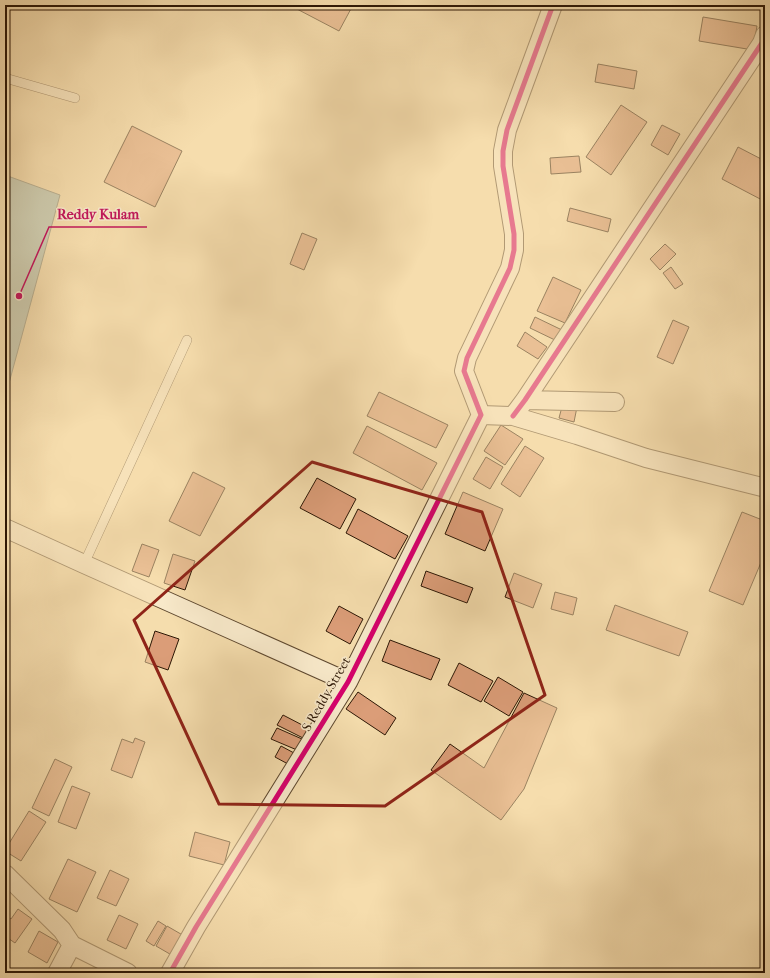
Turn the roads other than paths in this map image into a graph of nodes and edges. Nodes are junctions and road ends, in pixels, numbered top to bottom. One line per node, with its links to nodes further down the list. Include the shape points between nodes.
1 (553, 5): 8 (street, via 507,130 503,151 514,234 510,268 467,358 464,371)
2 (765, 35): 6 (street, via 758,50)
3 (5, 78): 4 (lane)
4 (76, 98)
5 (186, 340): 12 (lane)
6 (525, 400): 7 (street); 9 (street)
7 (614, 402)
8 (481, 415): 9 (street); 13 (street, S Reddy Street)
9 (513, 416): 10 (street, via 646,458)
10 (764, 488)
11 (5, 528): 12 (street)
12 (84, 564): 13 (street)
13 (348, 682): 18 (street, S Reddy Street)
14 (5, 874): 15 (street, via 62,930)
15 (72, 945): 16 (street); 17 (street)
16 (57, 973)
17 (128, 973)
18 (170, 973)

